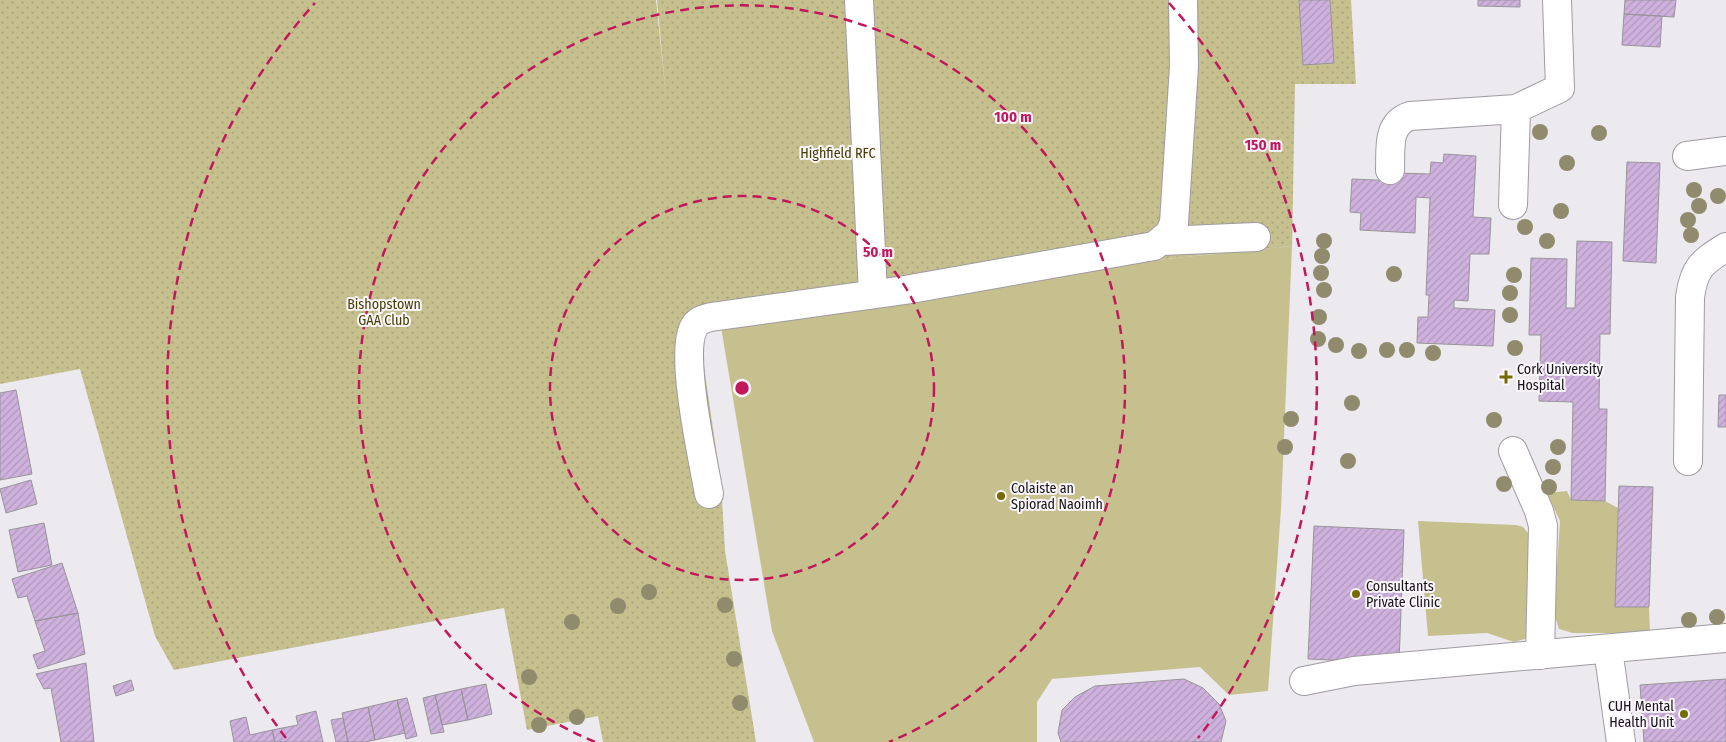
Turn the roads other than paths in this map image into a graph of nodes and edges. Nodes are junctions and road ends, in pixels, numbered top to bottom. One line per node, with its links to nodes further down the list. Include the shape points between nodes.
1 (859, 0): 12 (street)
2 (1183, 0): 10 (street, via 1184,66 1174,223)
3 (1557, 0): 4 (street, via 1560,88)
4 (1516, 109): 7 (street, via 1401,119 1392,134); 8 (street)
5 (1726, 151): 6 (street)
6 (1688, 156)
7 (1390, 170)
8 (1513, 206)
9 (1256, 237): 10 (street)
10 (1162, 241): 12 (street, via 1154,246)
11 (1726, 247): 14 (street, via 1705,260 1693,279 1690,297)
12 (873, 294): 15 (street, via 698,321 692,329 690,373)
13 (1513, 451): 18 (street, via 1543,526)
14 (1688, 461)
15 (709, 494)
16 (1726, 638): 17 (street)
17 (1608, 649): 18 (street); 20 (street)
18 (1540, 655): 19 (street, via 1354,671)
19 (1304, 681)
20 (1621, 742)

